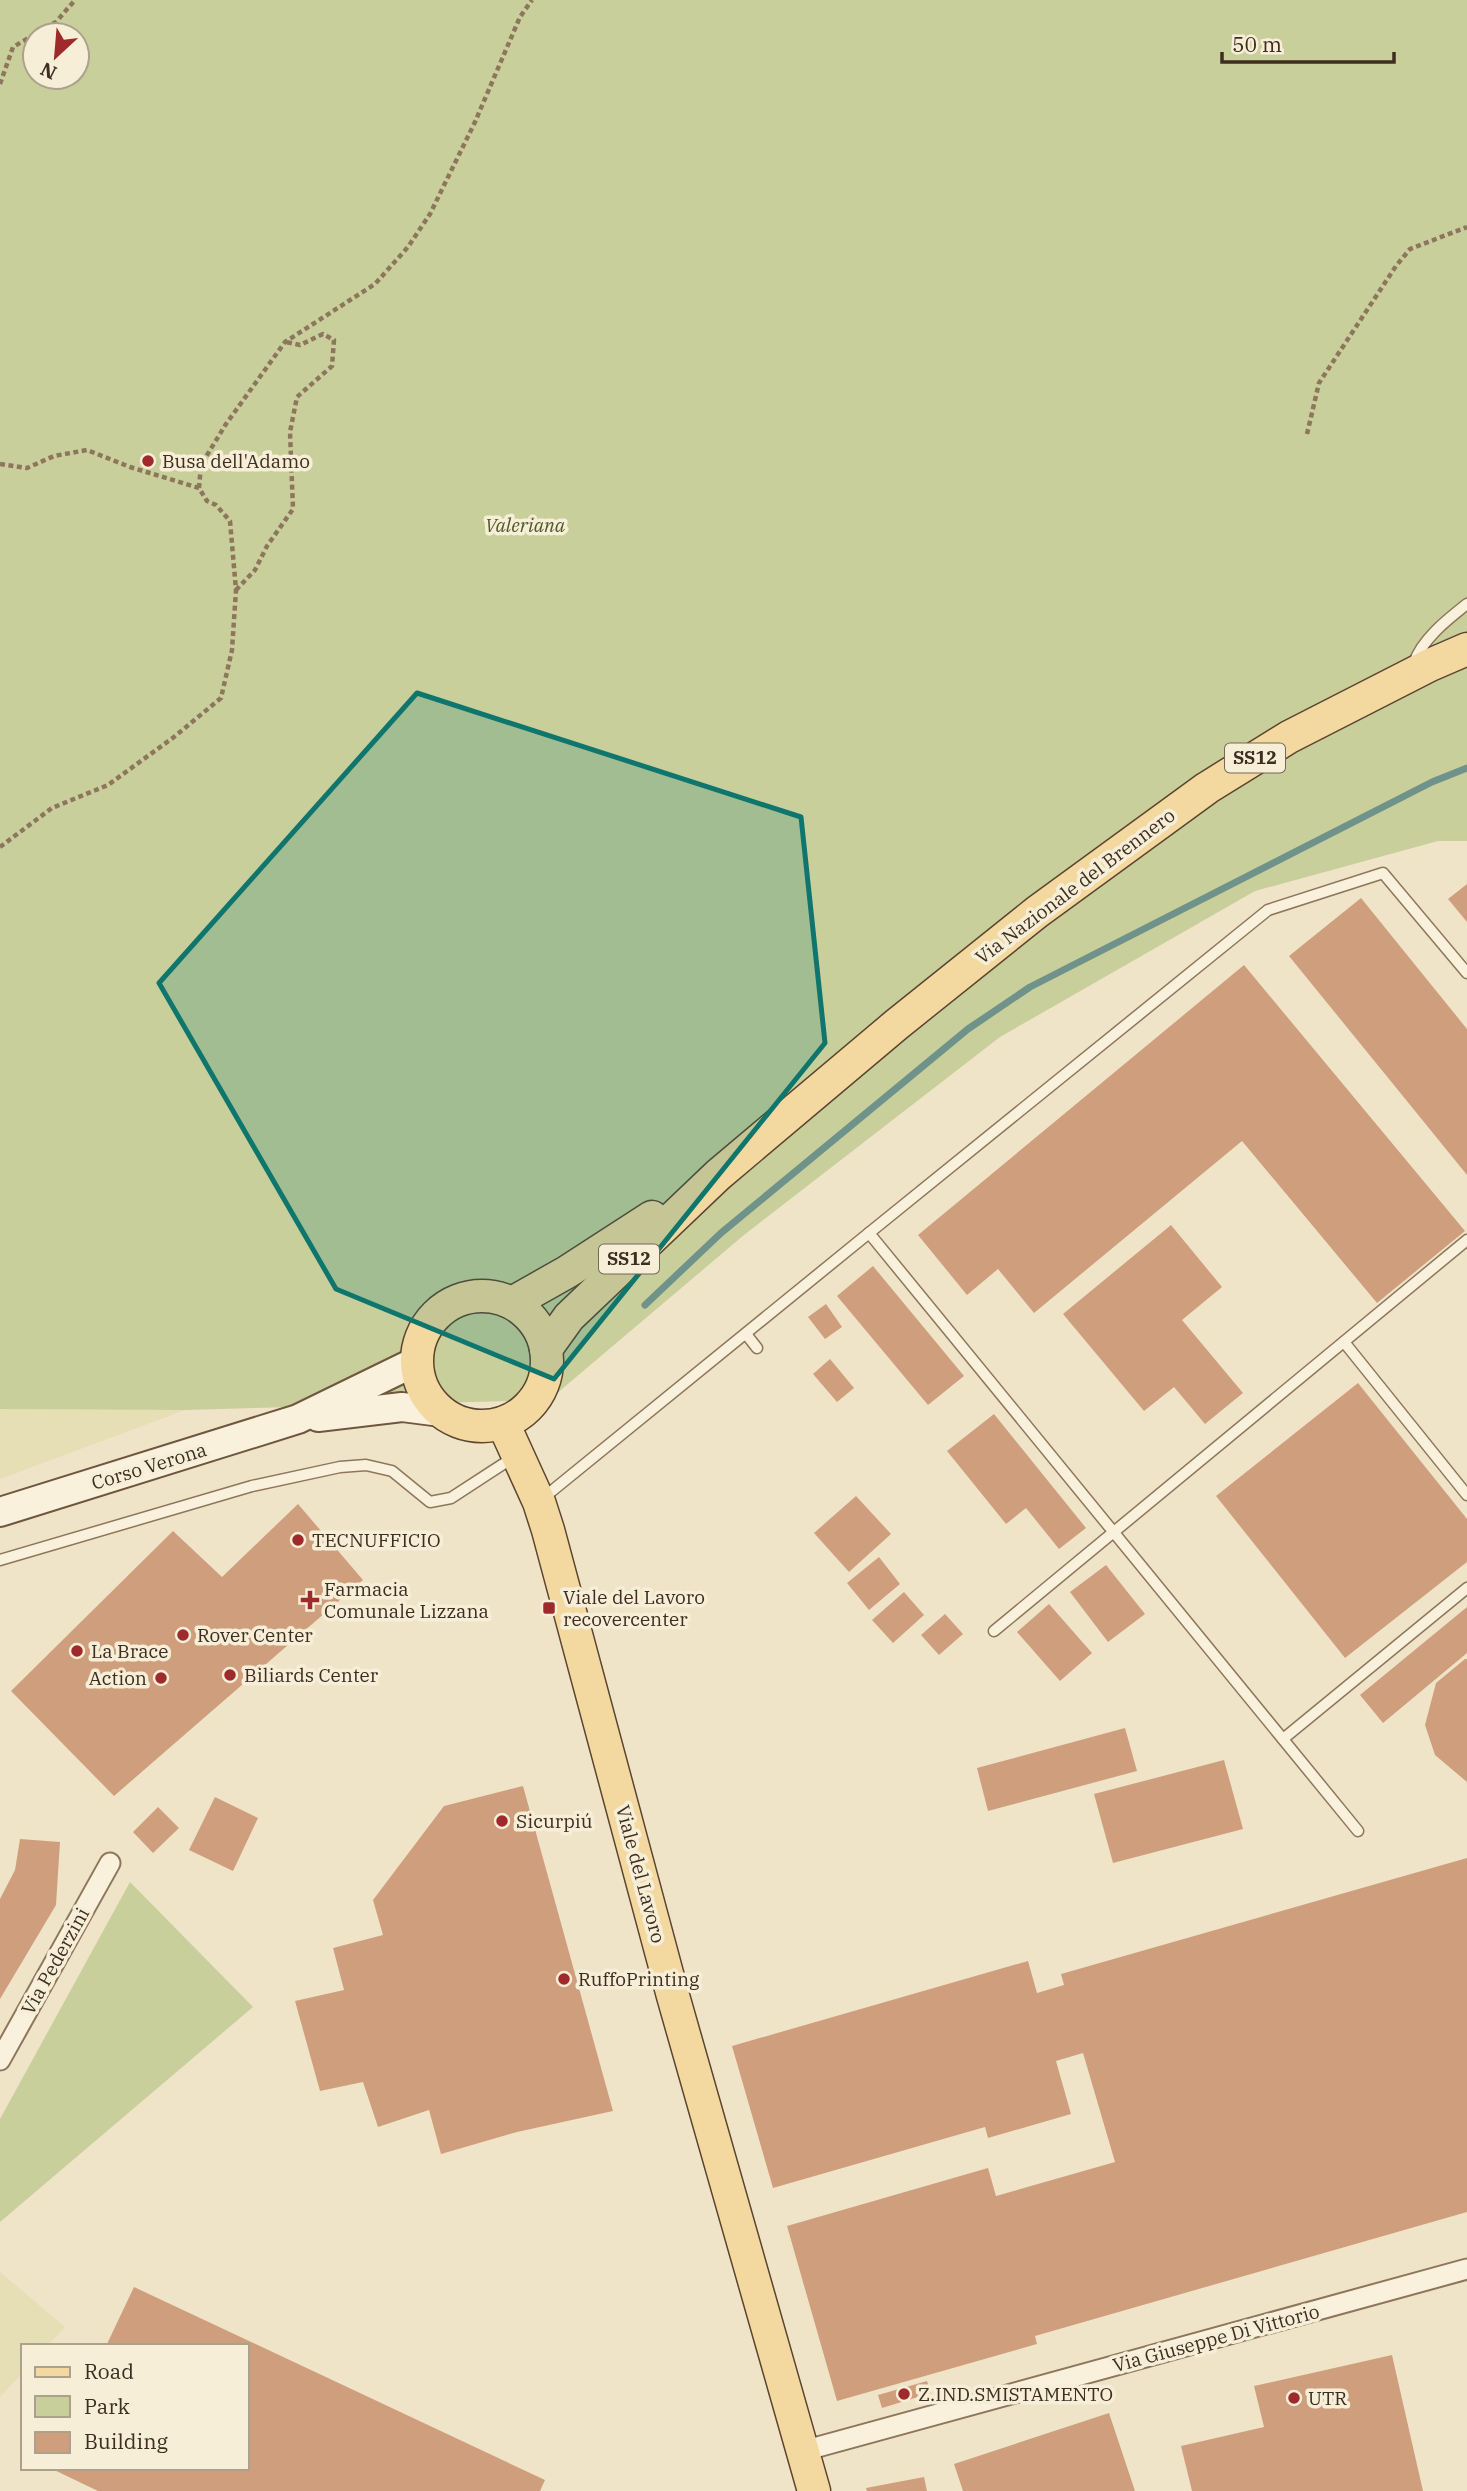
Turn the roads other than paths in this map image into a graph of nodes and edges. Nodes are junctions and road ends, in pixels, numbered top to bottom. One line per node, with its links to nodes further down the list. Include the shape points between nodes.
1 (1467, 604): 3 (lane, via 1417,656)
2 (1467, 649): 3 (main road, Via Nazionale del Brennero / SS12)
3 (1410, 675): 5 (main road, Via Nazionale del Brennero / SS12, via 1289,737 1207,788 1037,912)
4 (1467, 973): 6 (lane, via 1383,873 1268,910)
5 (718, 1175): 8 (main road, Via Nazionale del Brennero / SS12); 12 (main road, Via Nazionale del Brennero / SS12, via 569,1317)
6 (869, 1233): 9 (lane); 21 (lane)
7 (1467, 1240): 10 (lane)
8 (512, 1303): 12 (main road, via 540,1330); 13 (main road, via 491,1296 468,1297 448,1305 431,1320)
9 (746, 1334): 11 (lane); 19 (lane)
10 (1344, 1342): 18 (lane); 21 (lane)
11 (757, 1348)
12 (546, 1349): 16 (main road, SS12, via 547,1372 538,1394 523,1412)
13 (417, 1361): 14 (main road, via 423,1389); 15 (main road)
14 (441, 1412): 15 (main road, via 402,1407); 16 (main road, via 481,1426)
15 (298, 1419): 20 (main road, Corso Verona)
16 (503, 1423): 17 (main road, Viale del Lavoro)
17 (517, 1454): 19 (main road, Viale del Lavoro); 22 (lane, via 451,1498 430,1502 392,1471 366,1465 340,1467 252,1486)
18 (1467, 1495)
19 (539, 1502): 30 (main road, Viale del Lavoro)
20 (0, 1512)
21 (1114, 1532): 24 (lane); 25 (lane)
22 (0, 1560)
23 (1467, 1588): 25 (lane)
24 (994, 1631)
25 (1283, 1739): 26 (lane)
26 (1358, 1831)
27 (110, 1863): 28 (street, Via Pederzini)
28 (0, 2060)
29 (1467, 2269): 30 (street, Via Giuseppe Di Vittorio)
30 (803, 2451): 31 (main road, Viale del Lavoro)
31 (814, 2491)

